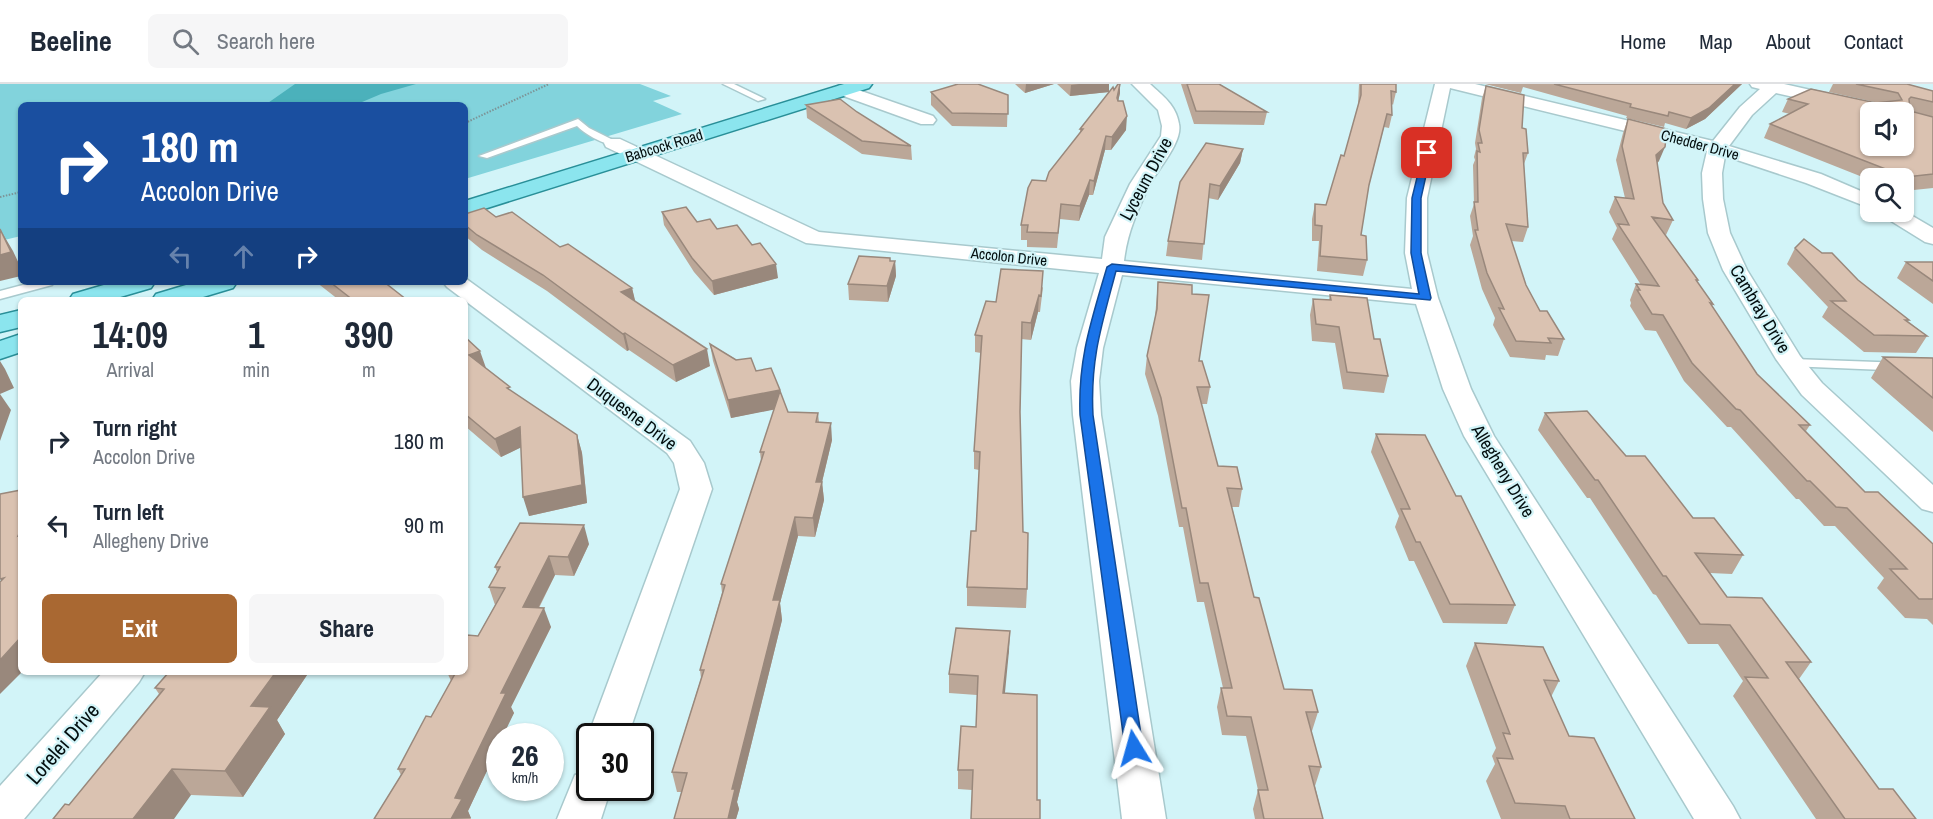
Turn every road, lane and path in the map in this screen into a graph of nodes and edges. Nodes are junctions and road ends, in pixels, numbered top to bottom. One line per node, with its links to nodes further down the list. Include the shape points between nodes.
1 (549, 84): 12 (path)
2 (727, 84): 9 (lane)
3 (811, 84): 9 (main road, Babcock Road)
4 (1140, 84): 24 (street, Lyceum Drive, via 1166,108 1170,136 1128,208 1116,237)
5 (1443, 84): 32 (street, Allegheny Drive, via 1417,198 1416,253)
6 (1455, 84): 14 (street, Chedder Drive)
7 (1769, 85): 10 (street); 14 (street, Cambray Drive)
8 (854, 87): 11 (street); 15 (main road, Babcock Road)
9 (761, 99): 13 (main road, Babcock Road)
10 (1860, 106)
11 (927, 120)
12 (468, 122)
13 (614, 143): 15 (street, Accolon Drive); 16 (lane, via 578,122); 17 (main road, Babcock Road)
14 (1717, 149): 20 (street, Chedder Drive, via 1799,173); 37 (street, Cambray Drive, via 1712,173 1719,233 1735,270)
15 (637, 154): 21 (main road, Babcock Road); 24 (street, Accolon Drive, via 814,238)
16 (484, 156)
17 (533, 166)
18 (18, 193): 19 (path)
19 (0, 197)
20 (1860, 198)
21 (468, 207)
22 (1907, 222): 23 (street)
23 (1933, 237)
24 (1112, 267): 32 (street, Accolon Drive); 45 (street, Lyceum Drive, via 1085,381)
25 (37, 285): 29 (lane)
26 (214, 285): 31 (main road)
27 (459, 285): 41 (street, Duquesne Drive, via 679,447 689,463 696,489)
28 (130, 288): 30 (main road)
29 (0, 295)
30 (94, 297)
31 (175, 297)
32 (1426, 298): 46 (street, Allegheny Drive, via 1457,389 1479,436)
33 (18, 319): 34 (main road)
34 (0, 324)
35 (18, 345): 36 (main road)
36 (0, 350)
37 (1792, 363): 38 (lane); 39 (street, Cambray Drive, via 1812,389)
38 (1933, 368)
39 (1933, 502)
40 (123, 675): 43 (street, Lorelei Drive)
41 (613, 723)
42 (585, 801): 44 (street)
43 (0, 816)
44 (579, 819)
45 (1144, 819)
46 (1718, 819)

